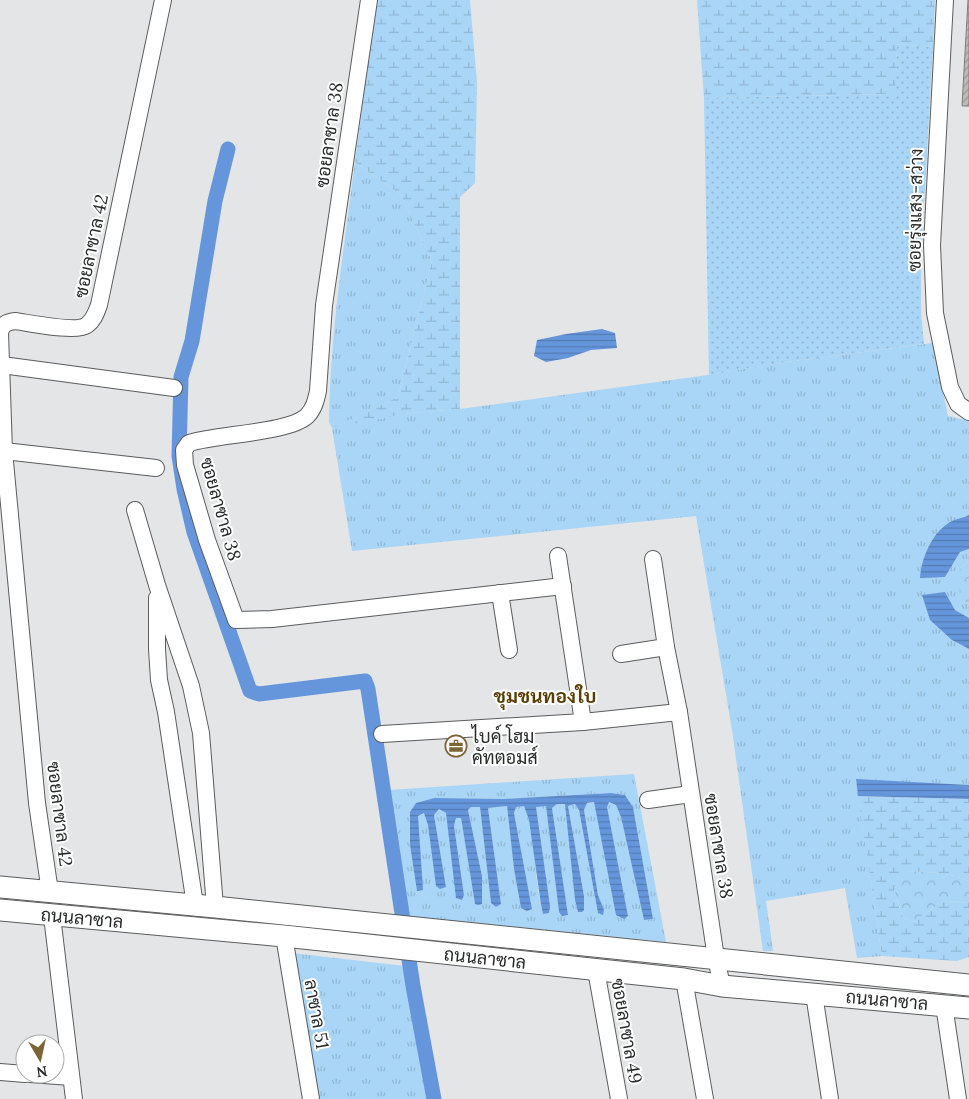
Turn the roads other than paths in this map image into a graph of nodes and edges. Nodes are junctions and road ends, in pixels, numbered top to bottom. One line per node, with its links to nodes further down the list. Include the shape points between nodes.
1 (163, 0): 4 (street, ซอยลาซาล 42, via 95,317 86,327 69,329 8,322 0,333)
2 (369, 0): 14 (street, ซอยลาซาล 38, via 324,305 315,405 307,416 290,426 189,444 184,450 185,465 207,540 236,620 272,619)
3 (946, 0): 6 (street, ซอยรุ่งแสง-สว่าง, via 932,245 935,313 950,387 958,404)
4 (2, 365): 5 (street); 7 (street, ซอยลาซาล 42)
5 (174, 388)
6 (969, 412)
7 (4, 451): 8 (street); 26 (street, ซอยลาซาล 42, via 37,803)
8 (156, 468)
9 (135, 510): 12 (street)
10 (558, 556): 13 (street)
11 (653, 559): 15 (street, ซอยลาซาล 38)
12 (157, 585): 21 (street, via 191,686 201,733); 22 (street, via 159,680)
13 (563, 586): 14 (street, ซอยลาซาล 38); 19 (street)
14 (500, 593): 16 (street)
15 (666, 647): 17 (street); 18 (street, ซอยลาซาล 38)
16 (509, 650)
17 (621, 654)
18 (679, 712): 19 (street); 23 (street, ซอยลาซาล 38)
19 (583, 722): 20 (street)
20 (382, 734)
21 (205, 785): 22 (street); 27 (street)
22 (178, 789): 27 (street)
23 (691, 794): 24 (street); 31 (street, ซอยลาซาล 38)
24 (648, 800)
25 (0, 887): 26 (street, ถนนลาซาล)
26 (50, 892): 27 (street, ถนนลาซาล)
27 (205, 906): 31 (street, ถนนลาซาล)
28 (0, 910): 29 (street, ถนนลาซาล)
29 (52, 916): 30 (street, ถนนลาซาล); 45 (street)
30 (284, 936): 33 (street, ถนนลาซาล); 47 (street, ลาซาล 51)
31 (716, 958): 32 (street, ถนนลาซาล); 37 (street, ซอยลาซาล 38)
32 (796, 966): 36 (street, ถนนลาซาล); 39 (street)
33 (596, 970): 34 (street, ถนนลาซาล); 48 (street, ซอยลาซาล 49)
34 (684, 979): 37 (street, ถนนลาซาล); 49 (street)
35 (969, 979): 36 (street)
36 (932, 981): 38 (street, ถนนลาซาล)
37 (722, 986): 39 (street, ถนนลาซาล)
38 (969, 986)
39 (805, 993): 40 (street, ถนนลาซาล); 50 (street)
40 (944, 1005): 41 (street, ถนนลาซาล); 51 (street)
41 (969, 1008)
42 (0, 1072): 43 (street)
43 (15, 1073)
44 (65, 1077): 45 (street)
45 (71, 1077): 46 (street)
46 (74, 1099)
47 (311, 1099)
48 (619, 1099)
49 (705, 1099)
50 (830, 1099)
51 (958, 1099)

